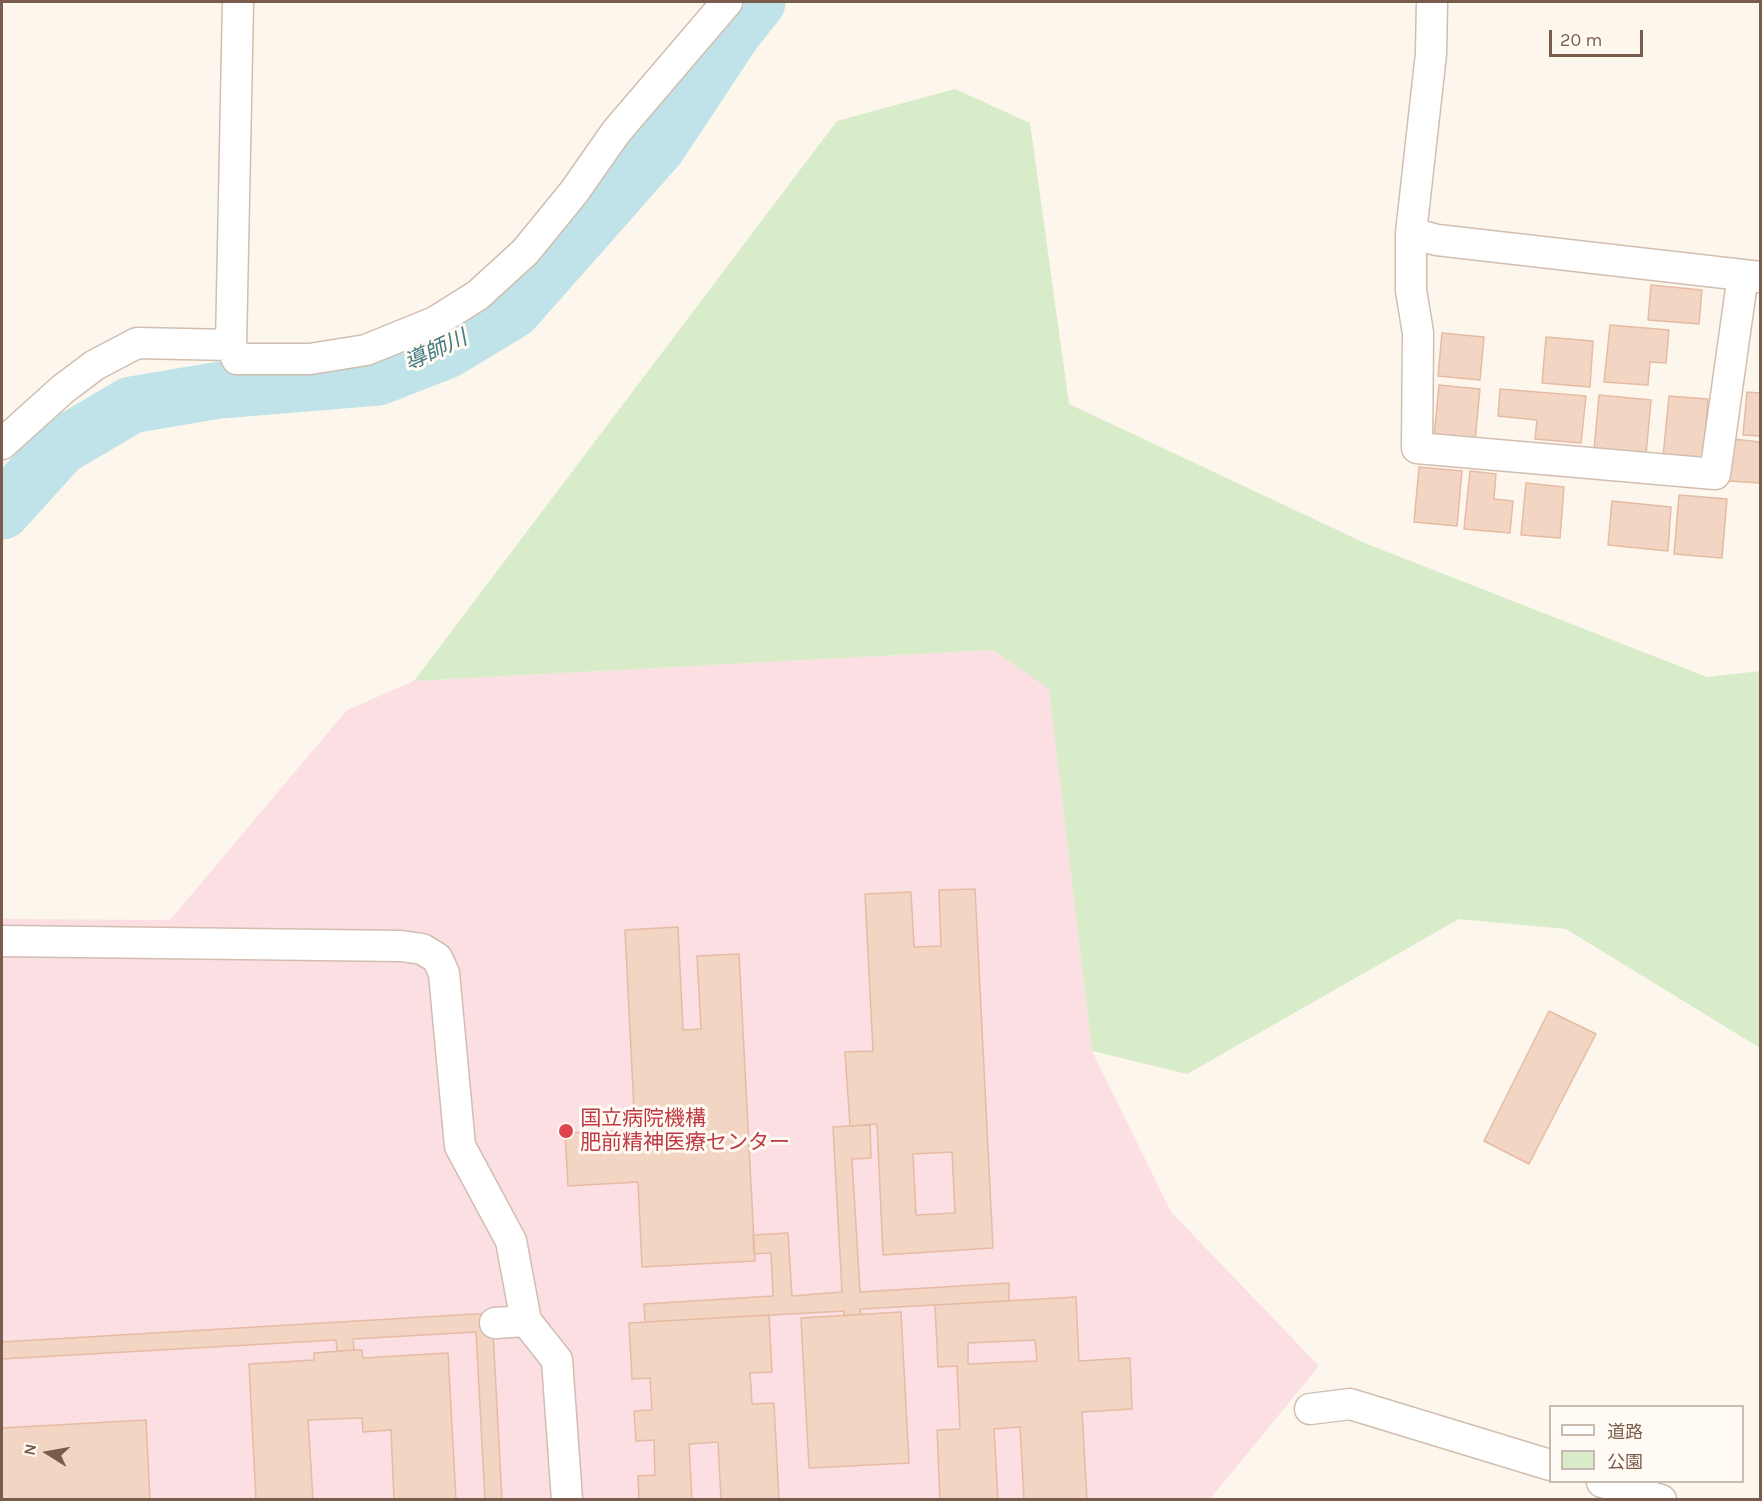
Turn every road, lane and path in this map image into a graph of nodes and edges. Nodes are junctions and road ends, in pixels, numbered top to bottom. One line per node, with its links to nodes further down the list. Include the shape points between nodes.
1 (238, 2): 6 (street)
2 (727, 2): 6 (street, via 616,132 525,252 478,295 435,322 366,350 310,359 237,359)
3 (1432, 2): 4 (street, via 1424,125)
4 (1411, 233): 5 (street, via 1437,240); 5 (street, via 1411,290 1418,333 1417,448 1715,474)
5 (1752, 276)
6 (231, 345): 7 (street, via 137,344 95,365)
7 (2, 444)
8 (2, 941): 9 (street, via 401,946 422,949 437,958 444,973 460,1146 511,1241)
9 (526, 1321): 10 (street); 14 (street, via 557,1360)
10 (495, 1323)
11 (1310, 1409): 12 (street, via 1350,1404)
12 (1549, 1465)
13 (1605, 1483): 15 (street)
14 (567, 1500)
15 (1661, 1500)

